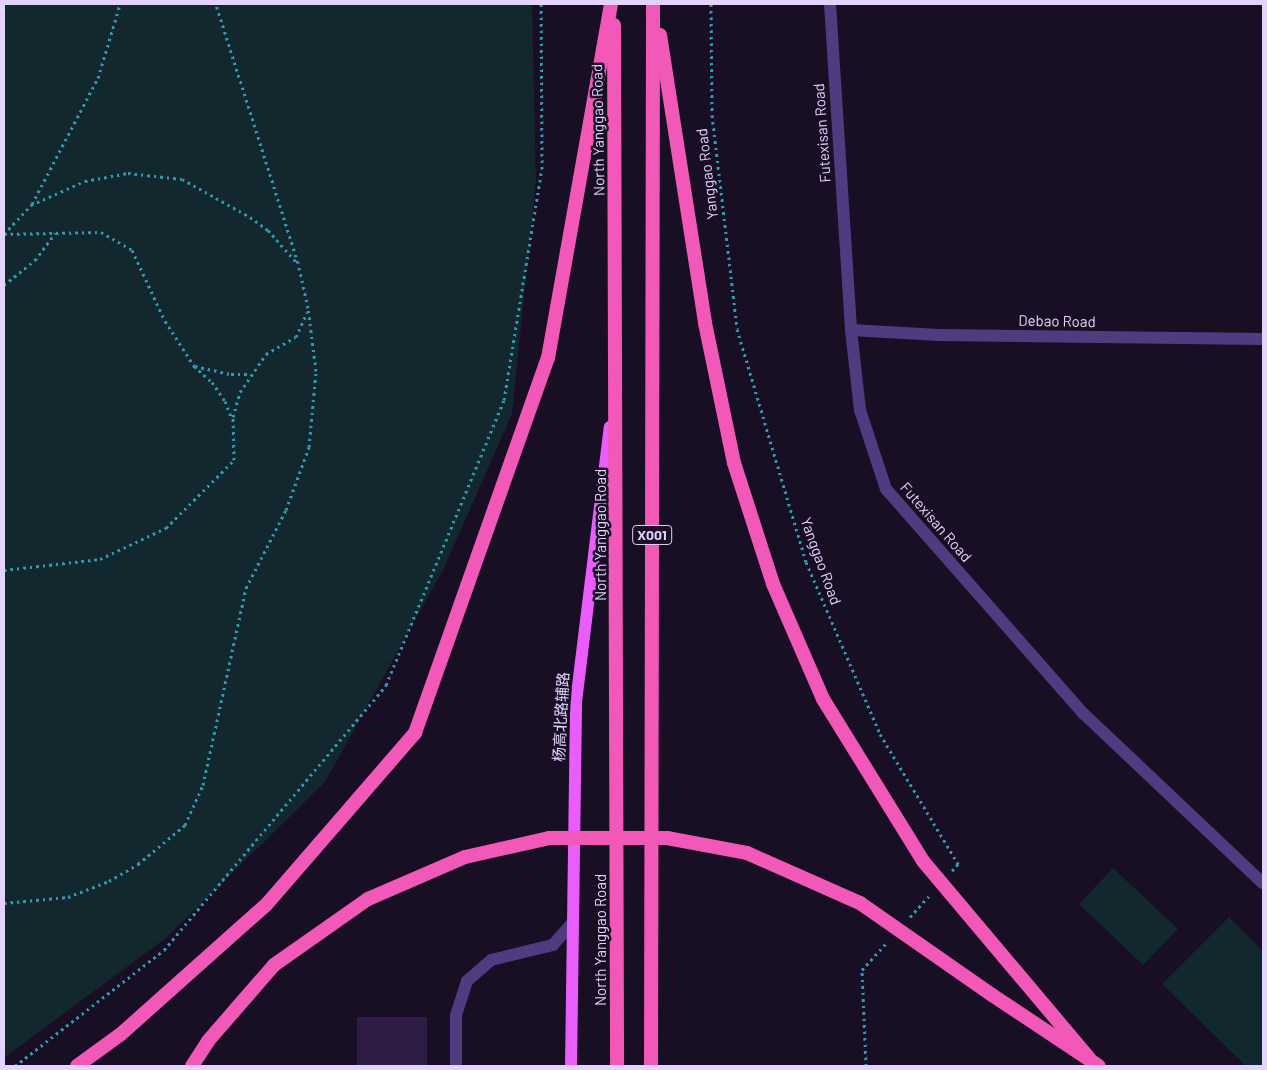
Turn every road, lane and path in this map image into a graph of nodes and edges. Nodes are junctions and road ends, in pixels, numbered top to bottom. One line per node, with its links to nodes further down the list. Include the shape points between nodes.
1 (120, 4): 8 (path, via 98,78)
2 (216, 4): 11 (path)
3 (541, 4): 29 (path, via 542,169 504,400 386,685 164,950)
4 (612, 4): 17 (highway, North Yanggao Road / X001); 30 (highway, via 548,358 415,733 266,906 121,1034)
5 (654, 4): 28 (highway, bridge, via 705,323 734,463 773,584 823,699 923,861); 35 (highway, X001)
6 (711, 4): 21 (path, Yanggao Road, via 712,115 737,329 806,562 880,734 958,864)
7 (830, 4): 14 (street, Futexisan Road)
8 (31, 205): 10 (path); 11 (path, via 85,181 128,173 182,179 268,230)
9 (56, 232): 10 (path); 12 (path, via 35,260); 16 (path, via 101,232 132,250 165,321)
10 (4, 234)
11 (298, 263): 13 (path)
12 (4, 285)
13 (308, 308): 18 (path, via 296,337 266,354); 24 (path, via 316,371 309,446 286,510 246,588 202,785 185,825 138,864 109,881 68,897)
14 (851, 330): 15 (street, Debao Road, via 939,336); 22 (street, Futexisan Road, via 860,410 886,488 1084,714)
15 (1263, 340)
16 (194, 366): 18 (path, via 230,374); 19 (path, via 217,389)
17 (617, 372): 26 (main road, 杨高北路辅路 / X001, via 576,702); 34 (highway, North Yanggao Road / X001)
18 (251, 374): 19 (path, via 240,392)
19 (233, 422): 20 (path, via 234,460 166,528 100,559)
20 (4, 570)
21 (945, 878)
22 (1263, 883)
23 (932, 892): 25 (path)
24 (4, 903)
25 (907, 920)
26 (571, 924): 32 (street, via 553,945 491,960 467,981 456,1015); 33 (main road, 杨高北路辅路 / X001)
27 (894, 934): 36 (path, via 862,970)
28 (1094, 1062): 31 (highway, bridge, via 860,903 747,852 667,838 549,838 465,857 368,899 274,966 208,1040)
29 (15, 1066)
30 (77, 1066)
31 (192, 1066)
32 (456, 1066)
33 (571, 1066)
34 (617, 1066)
35 (651, 1066)
36 (866, 1066)

